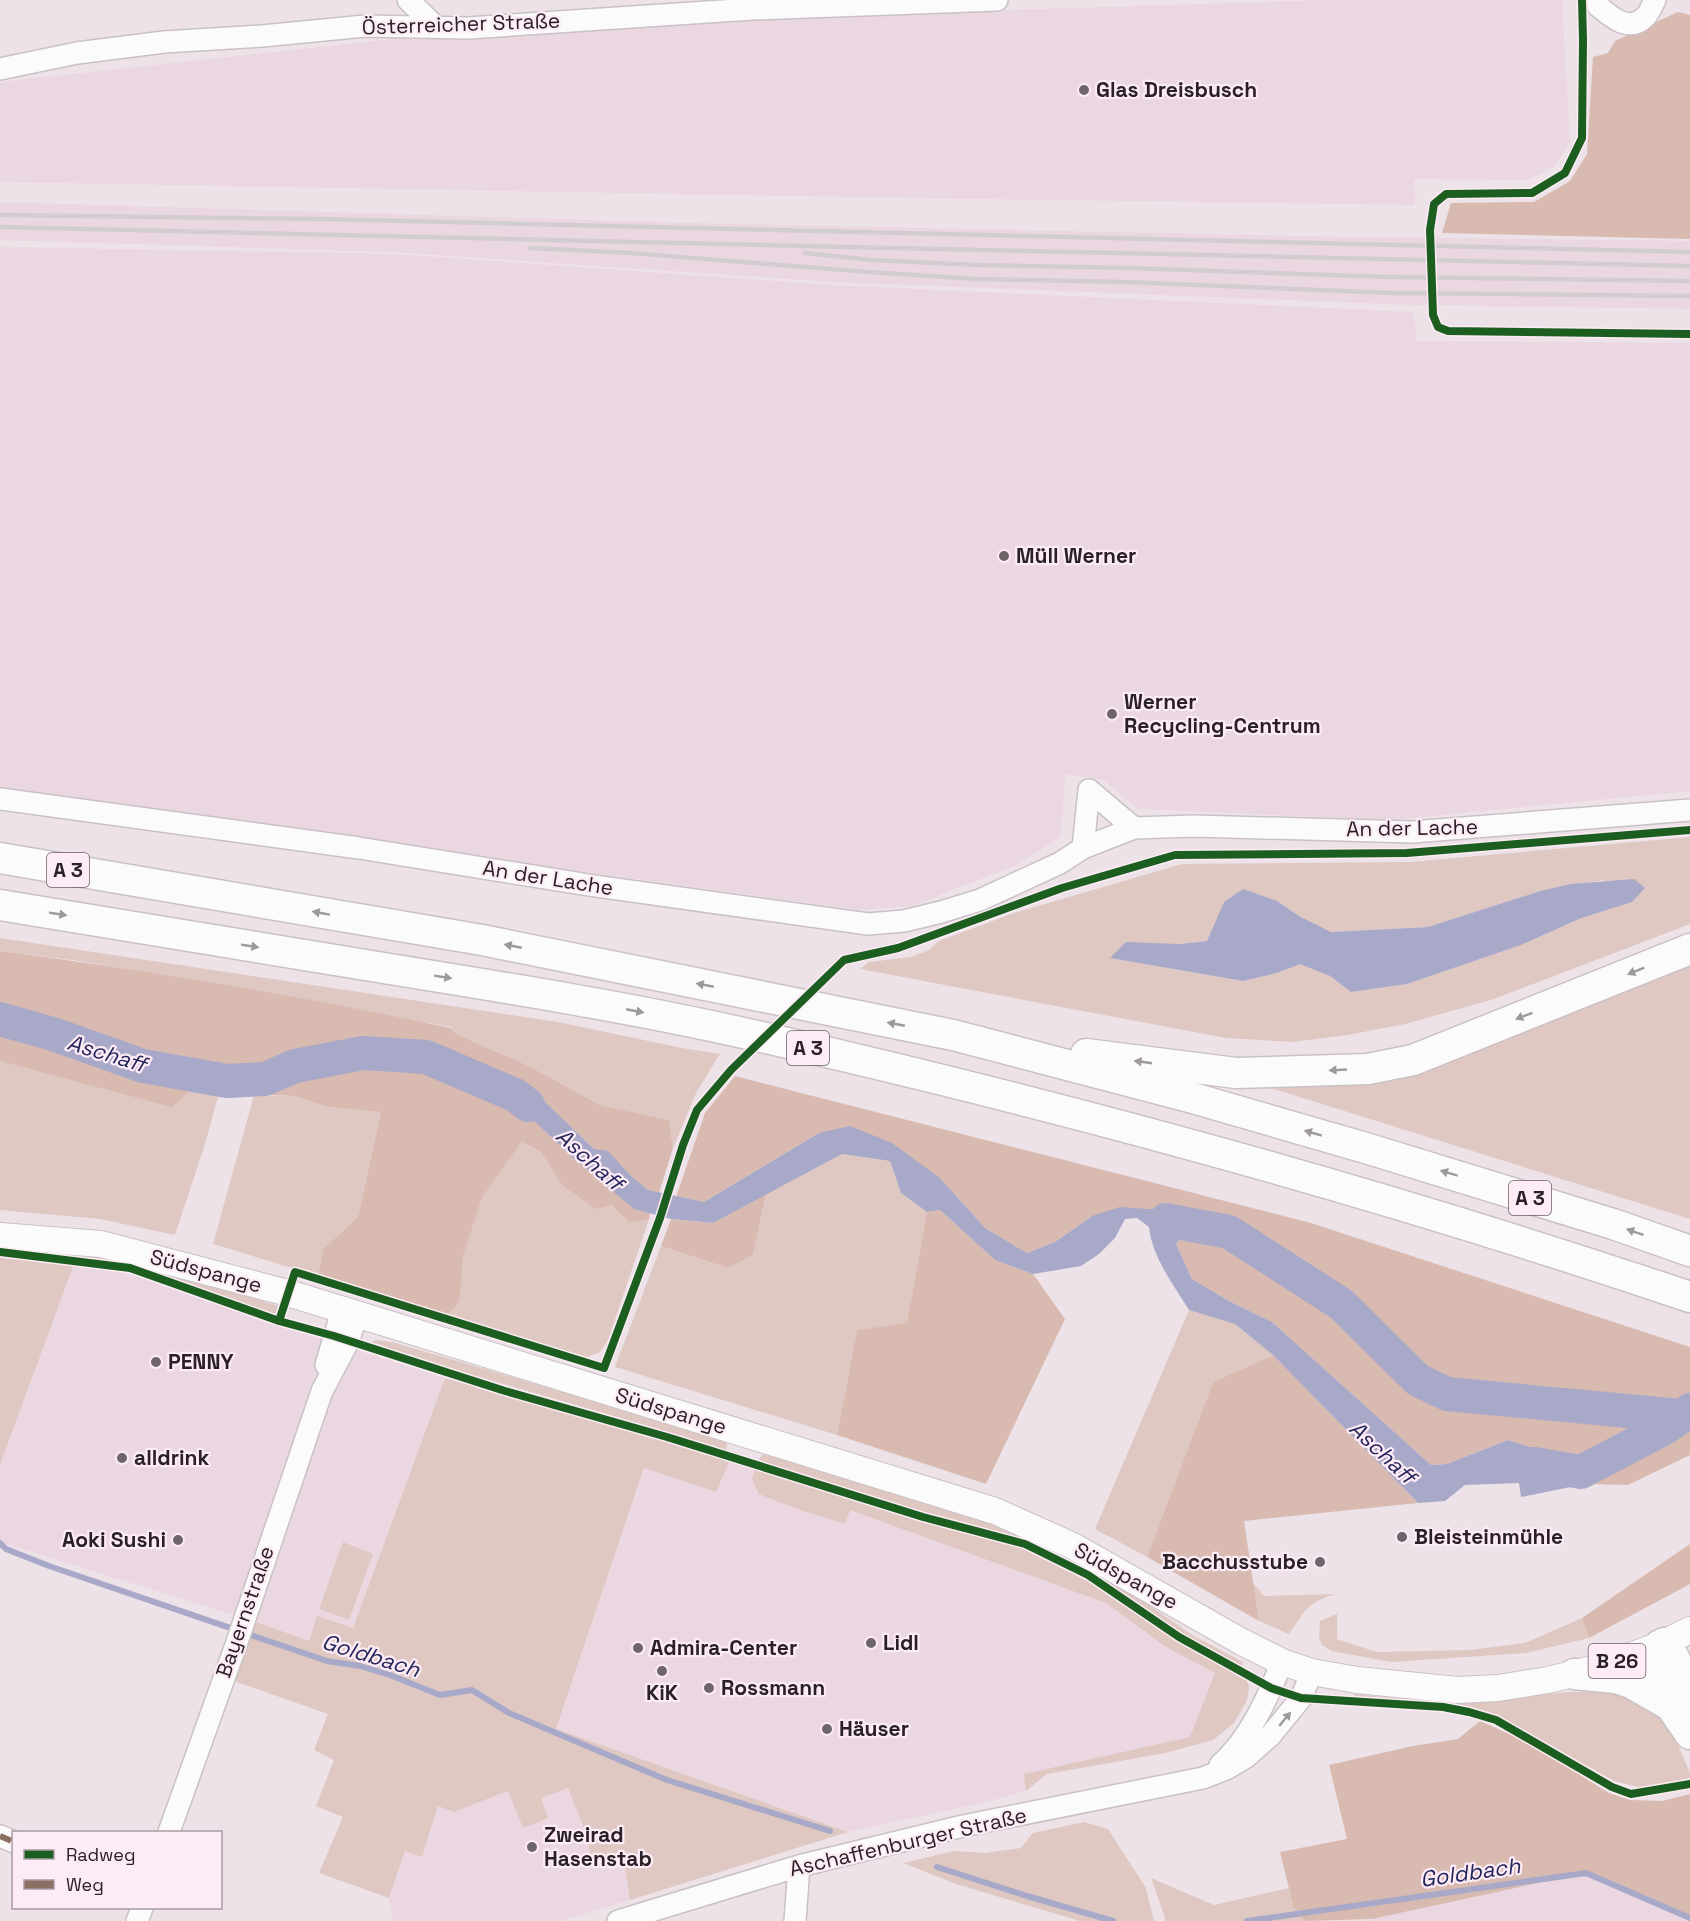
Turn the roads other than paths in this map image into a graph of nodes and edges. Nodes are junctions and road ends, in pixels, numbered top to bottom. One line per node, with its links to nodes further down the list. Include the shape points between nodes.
1 (408, 0): 6 (street)
2 (997, 0): 5 (street, Österreicher Straße)
3 (1598, 0): 4 (street, via 1598,6 1615,21 1630,25 1645,17)
4 (1654, 0)
5 (752, 4): 6 (street, Österreicher Straße, via 468,27)
6 (434, 26): 7 (street, Österreicher Straße, via 365,26 164,42 77,53)
7 (0, 69)
8 (0, 799): 11 (street, An der Lache, via 868,924 904,921 980,900 1060,863)
9 (1690, 810): 10 (street, An der Lache, via 1412,832)
10 (1134, 828): 11 (street, An der Lache); 11 (street, via 1089,790)
11 (1083, 848)
12 (0, 858): 15 (highway, A 3, one-way to 12, via 482,940)
13 (0, 905): 18 (highway, A 3, one-way to 18, via 512,989 746,1034 1114,1122 1379,1199)
14 (1690, 949): 15 (highway, one-way to 15, via 1413,1060 1368,1069 1236,1073)
15 (953, 1035): 17 (highway, A 3, one-way to 15, via 1369,1149)
16 (0, 1236): 19 (main road, Südspange / B 26, via 101,1244)
17 (1690, 1251)
18 (1690, 1297)
19 (350, 1313): 22 (main road, Südspange / B 26, via 995,1511 1073,1546); 28 (street, Bayernstraße, via 325,1366 321,1391)
20 (1690, 1630): 21 (main road, B 26)
21 (1662, 1644): 24 (main road, B 26); 25 (highway, via 1673,1654 1680,1671)
22 (1282, 1662): 23 (main road, Südspange / B 26); 27 (street, via 1246,1735)
23 (1312, 1672): 24 (main road, B 26, via 1457,1690 1498,1688); 27 (street, Aschaffenburger Straße, one-way to 23, via 1245,1758 1270,1736 1301,1698)
24 (1574, 1674): 25 (highway, via 1616,1678)
25 (1682, 1707): 26 (highway)
26 (1690, 1734)
27 (1203, 1778): 29 (street, Aschaffenburger Straße, via 973,1824)
28 (170, 1831)
29 (799, 1866): 30 (street, Aschaffenburger Straße); 31 (street)
30 (618, 1921)
31 (795, 1921)

